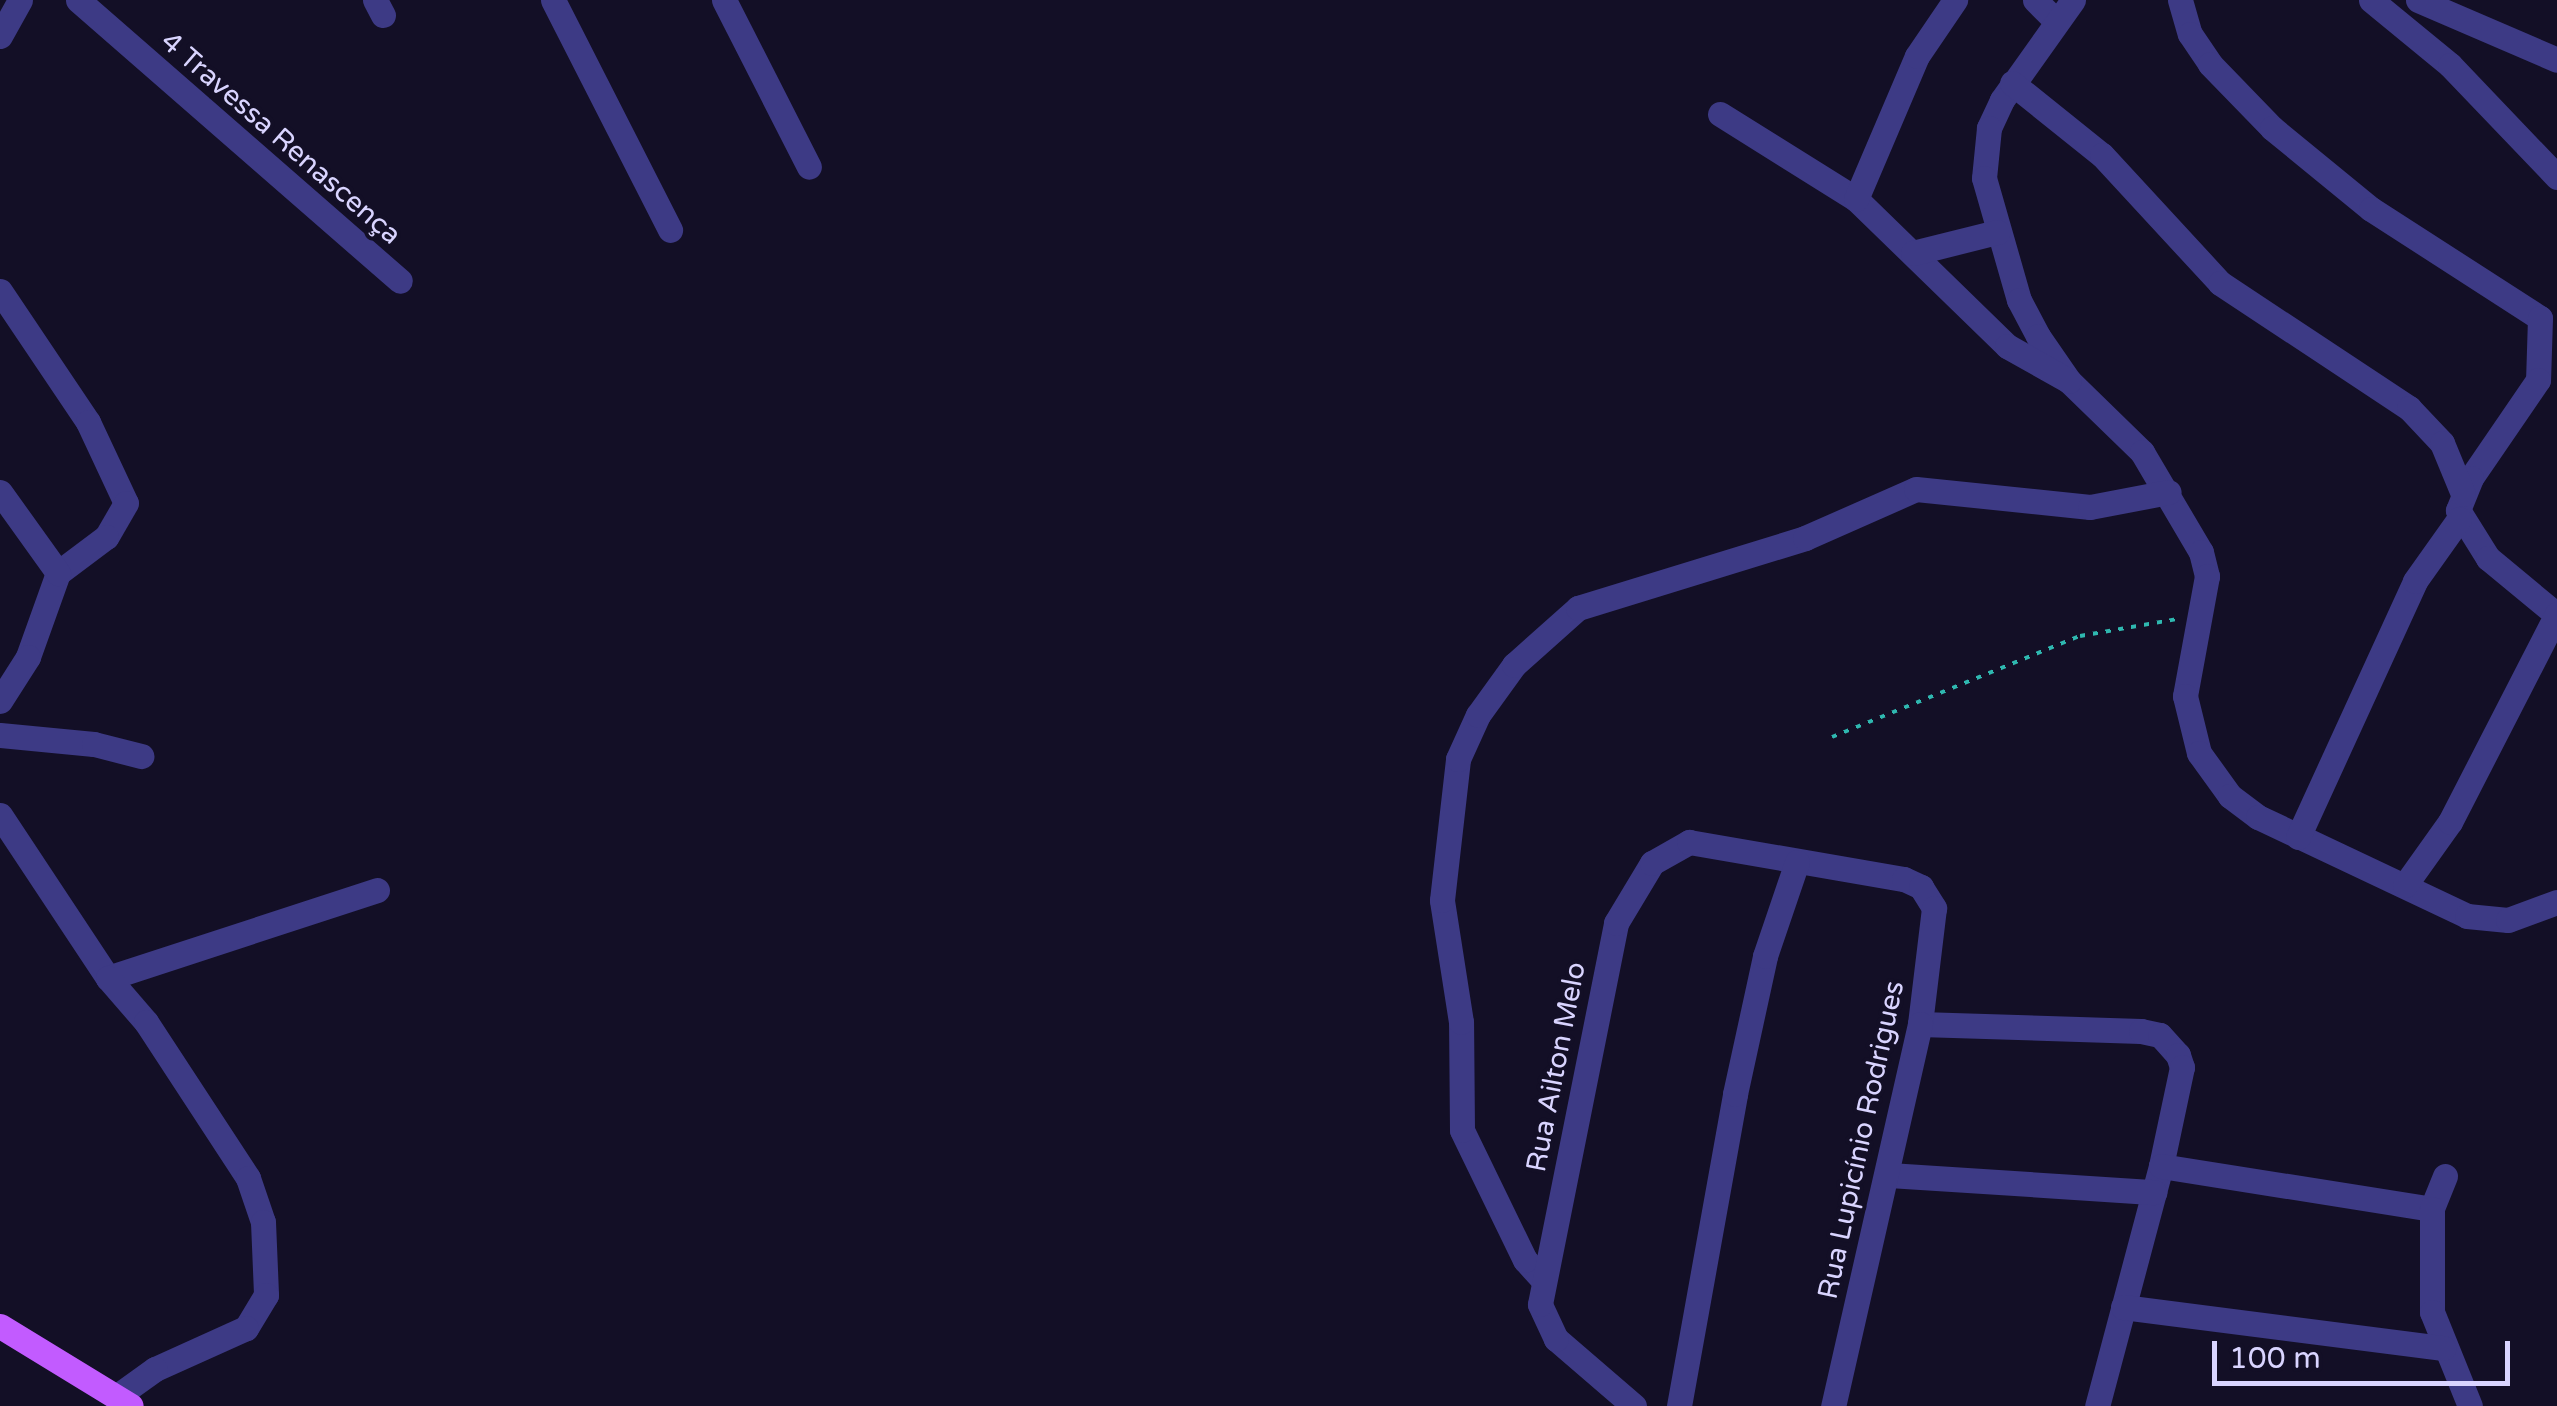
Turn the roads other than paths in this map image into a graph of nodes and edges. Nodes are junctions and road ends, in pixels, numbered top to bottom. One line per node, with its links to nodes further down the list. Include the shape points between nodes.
1 (20, 0): 12 (street)
2 (78, 0): 22 (street, 4 Travessa Renascença)
3 (552, 0): 19 (street)
4 (724, 0): 16 (street)
5 (1955, 0): 18 (street, via 1917,56)
6 (2035, 0): 11 (street)
7 (2073, 0): 11 (street)
8 (2180, 0): 27 (street, via 2190,34 2210,64 2272,128 2371,208 2540,318 2534,389)
9 (2372, 0): 17 (street, via 2450,65)
10 (2418, 0): 13 (street)
11 (2056, 21): 14 (street)
12 (0, 36)
13 (2557, 60)
14 (2012, 83): 20 (street, via 1984,149); 27 (street, via 2102,155 2220,283 2409,408 2442,443)
15 (1720, 114): 18 (street)
16 (809, 167)
17 (2557, 177)
18 (1856, 199): 21 (street)
19 (670, 230)
20 (1998, 232): 21 (street); 24 (street, via 2019,300)
21 (1912, 253): 24 (street, via 2007,346)
22 (400, 280)
23 (0, 291): 28 (street, via 88,422 124,496 120,522)
24 (2068, 381): 26 (street, via 2142,452)
25 (0, 492): 28 (street)
26 (2169, 492): 34 (street, via 2207,576 2185,696 2199,753 2230,796); 47 (street, via 2090,507 1916,489 1805,538 1578,608 1544,631 1514,665 1478,714 1458,760 1442,900 1462,1022 1462,1130 1525,1260)
27 (2461, 506): 29 (street, via 2488,558); 34 (street, via 2415,580)
28 (58, 573): 30 (street, via 28,656)
29 (2557, 615): 36 (street, via 2450,822)
30 (0, 701)
31 (0, 734): 32 (street)
32 (141, 756)
33 (0, 814): 40 (street)
34 (2298, 837): 36 (street)
35 (1797, 862): 37 (street, Rua Ailton Melo); 47 (street, Rua Ailton Melo, via 1689,842 1652,863 1631,890 1616,923); 53 (street, via 1765,956 1734,1094)
36 (2406, 885): 39 (street, via 2487,919 2521,917)
37 (1921, 888): 41 (street, Rua Lupicínio Rodrigues, via 1934,922)
38 (377, 890): 40 (street)
39 (2557, 902)
40 (108, 978): 51 (street, via 146,1022 248,1178 263,1222 266,1295 246,1328 154,1369)
41 (1920, 1024): 42 (street, via 2141,1031 2169,1044 2182,1067); 43 (street, Rua Lupicínio Rodrigues)
42 (2161, 1166): 45 (street); 46 (street)
43 (1889, 1176): 45 (street); 54 (street, Rua Lupicínio Rodrigues)
44 (2446, 1176): 46 (street)
45 (2154, 1192): 48 (street)
46 (2432, 1209): 50 (street, via 2432,1312)
47 (1544, 1281): 52 (street, Rua Ailton Melo, via 1540,1304 1556,1339)
48 (2123, 1307): 50 (street); 55 (street)
49 (0, 1326): 51 (main road)
50 (2443, 1348): 56 (street)
51 (123, 1401)
52 (1634, 1406)
53 (1679, 1406)
54 (1833, 1406)
55 (2096, 1406)
56 (2470, 1406)

